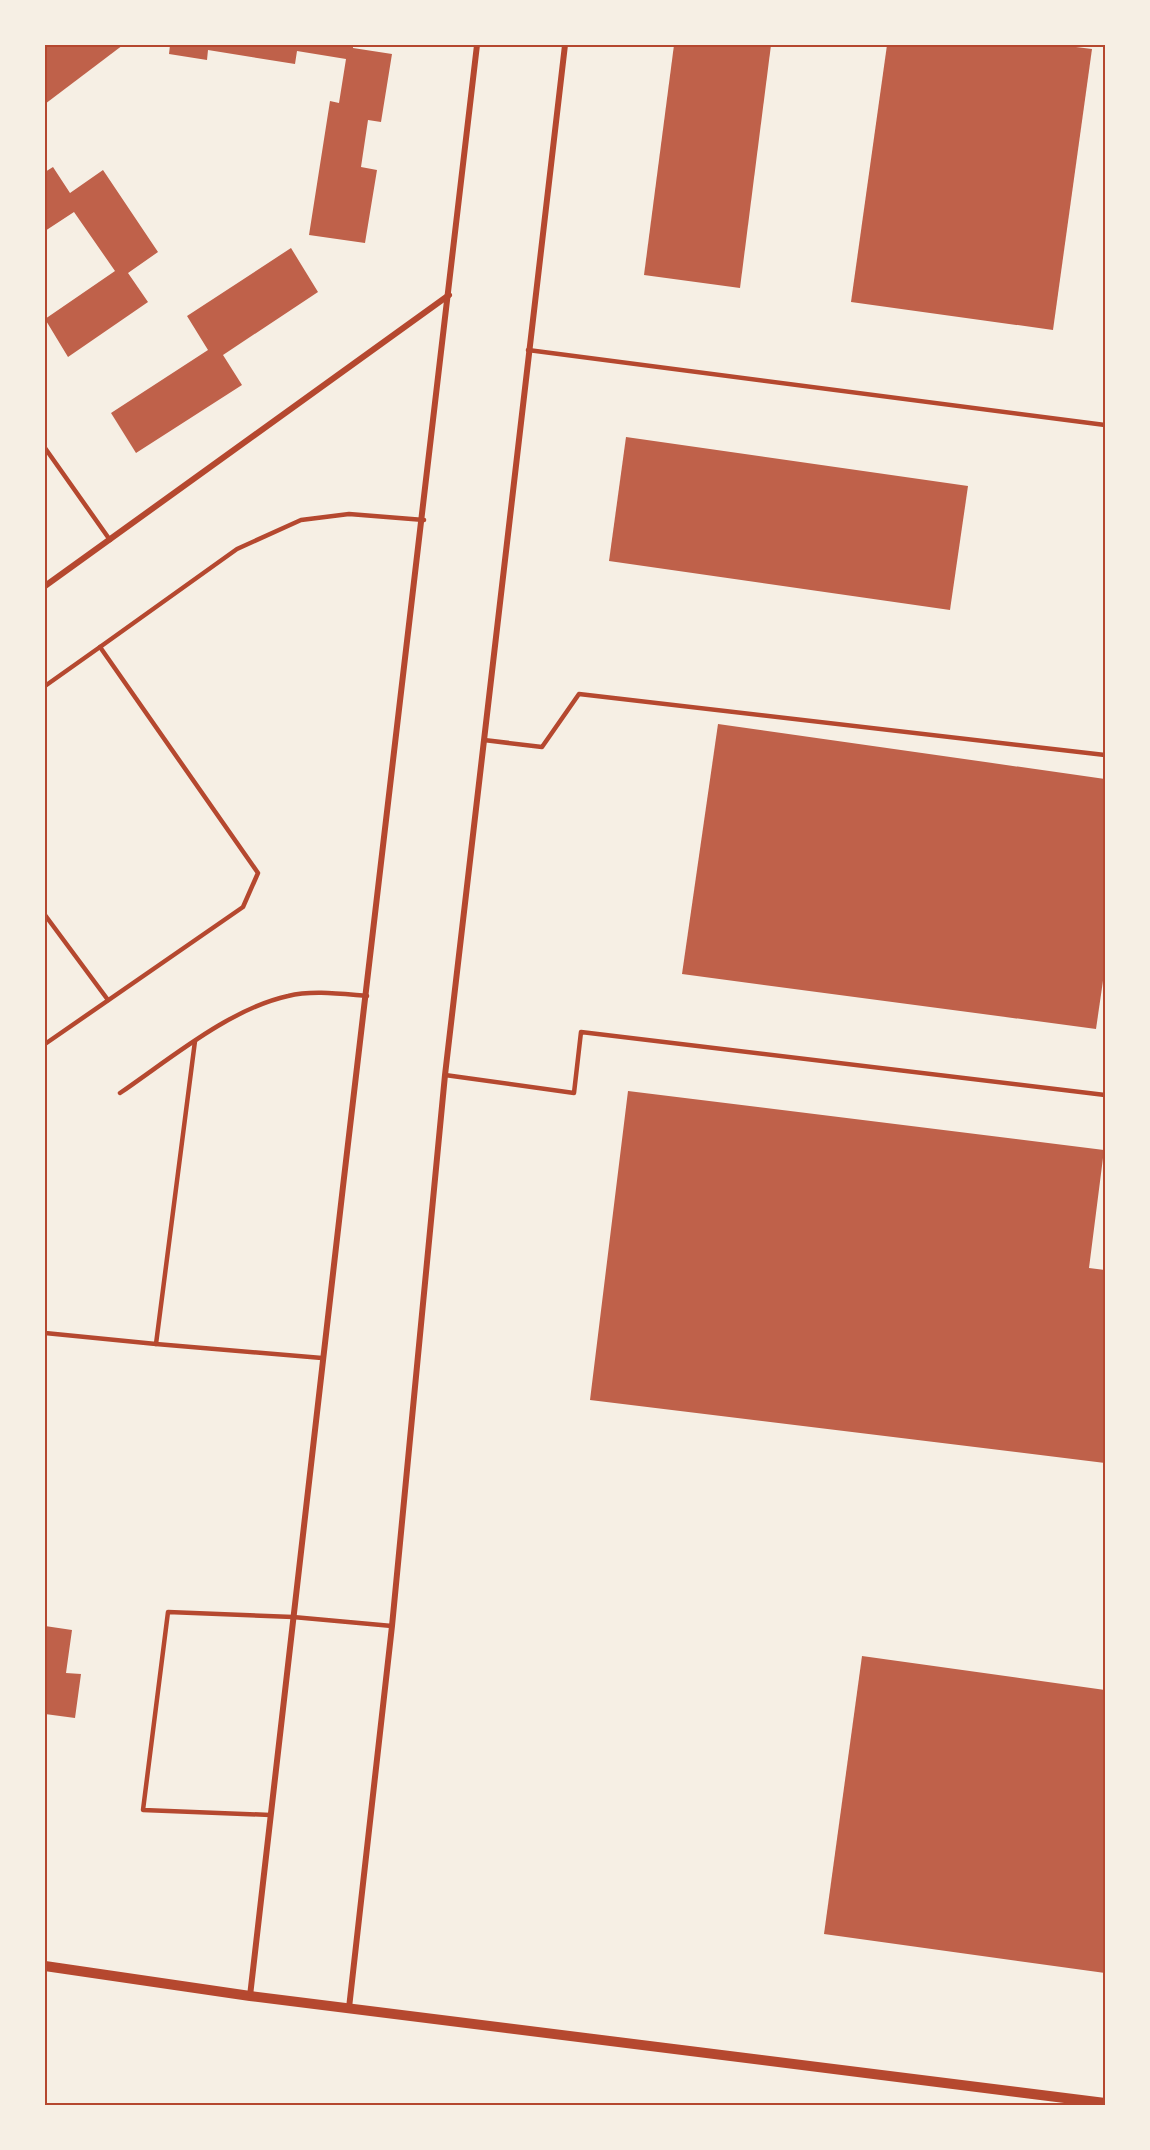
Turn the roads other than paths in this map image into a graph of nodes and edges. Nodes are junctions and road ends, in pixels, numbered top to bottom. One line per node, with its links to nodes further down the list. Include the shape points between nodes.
1 (477, 45): 3 (street)
2 (565, 45): 4 (street)
3 (449, 295): 7 (street); 8 (street)
4 (528, 350): 5 (lane); 12 (street)
5 (1105, 425)
6 (45, 448): 8 (lane)
7 (424, 520): 10 (lane, via 349,514 301,519 237,549); 15 (street)
8 (110, 540): 9 (street)
9 (45, 586)
10 (100, 647): 11 (lane); 16 (lane, via 258,873 243,907)
11 (45, 686)
12 (484, 740): 13 (lane, via 542,747 579,694); 19 (street)
13 (1105, 755)
14 (45, 915): 16 (lane)
15 (367, 996): 17 (lane, via 290,995 259,1005); 24 (street)
16 (108, 1000): 18 (lane)
17 (195, 1041): 20 (lane); 23 (lane)
18 (45, 1044)
19 (445, 1075): 21 (lane, via 574,1093 581,1032); 26 (street)
20 (120, 1093)
21 (1105, 1095)
22 (45, 1333): 23 (lane)
23 (156, 1344): 24 (lane)
24 (322, 1358): 25 (street)
25 (293, 1617): 26 (lane); 27 (street); 27 (lane, via 168,1612 143,1810)
26 (392, 1626): 30 (street)
27 (270, 1815): 29 (street)
28 (45, 1966): 29 (street)
29 (250, 1996): 30 (street)
30 (349, 2008): 31 (street)
31 (1105, 2103)

